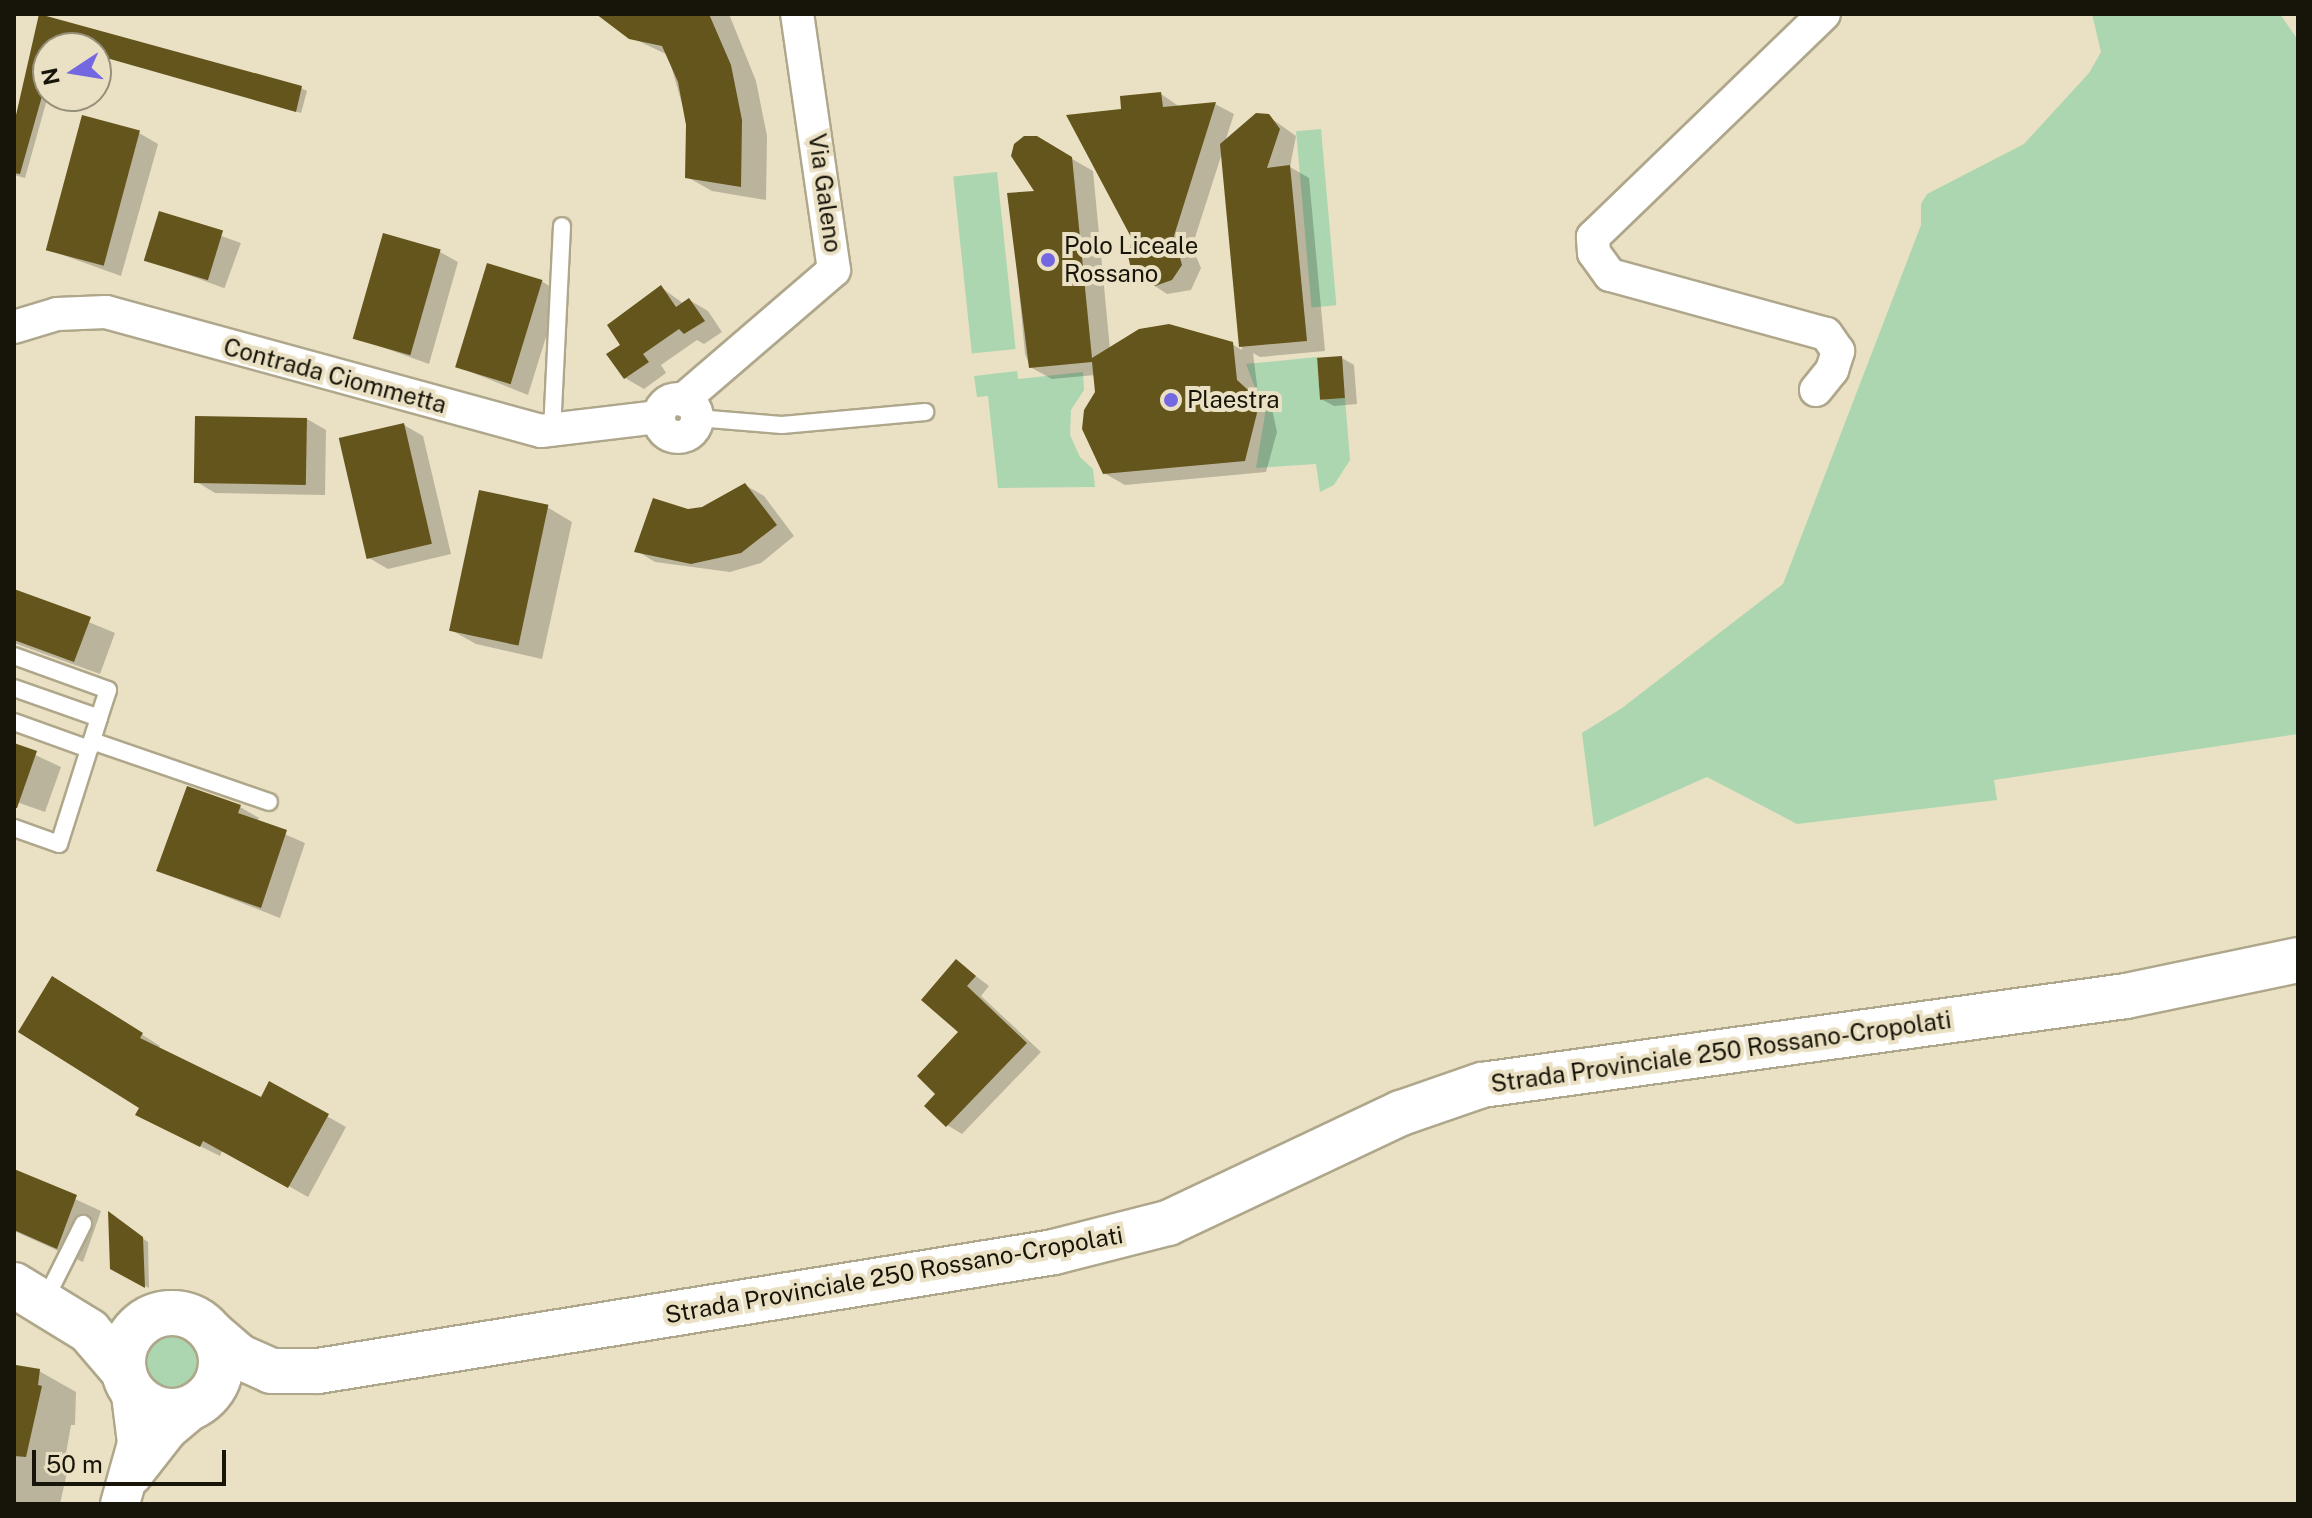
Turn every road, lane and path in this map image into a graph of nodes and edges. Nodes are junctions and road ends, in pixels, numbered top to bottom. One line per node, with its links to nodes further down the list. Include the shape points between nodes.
1 (797, 14): 6 (street, Via Galeno, via 834,270)
2 (1824, 14): 5 (street, via 1593,237 1594,253 1610,275 1826,334 1838,351 1832,370)
3 (562, 226): 8 (lane)
4 (14, 327): 8 (street, Contrada Ciommetta, via 57,314 106,312)
5 (1816, 390)
6 (680, 412): 7 (lane, via 782,425); 8 (street, Contrada Ciommetta)
7 (925, 412)
8 (552, 431)
9 (14, 656): 11 (lane, via 108,690)
10 (14, 688): 11 (lane)
11 (99, 718): 13 (lane)
12 (14, 722): 13 (lane)
13 (90, 745): 14 (lane); 15 (lane, via 59,844)
14 (269, 802)
15 (14, 828)
16 (2298, 960): 21 (main road, Strada Provinciale 250 Rossano-Cropolati, via 2126,996 1482,1085 1401,1113 1214,1203 1116,1239)
17 (83, 1224): 18 (lane)
18 (30, 1292): 19 (main road, via 105,1317); 22 (main road, via 89,1331)
19 (152, 1317): 20 (main road, via 184,1314); 22 (main road, via 128,1340)
20 (212, 1333): 21 (main road, Strada Provinciale 250 Rossano-Cropolati, via 238,1356 271,1371); 23 (main road, via 221,1364 218,1380)
21 (318, 1371): 23 (main road, Strada Provinciale 250 Rossano-Cropolati)
22 (127, 1380): 23 (main road, via 153,1408 168,1411); 24 (street, via 138,1423)
23 (199, 1404): 24 (street, via 159,1439)
24 (124, 1493)

